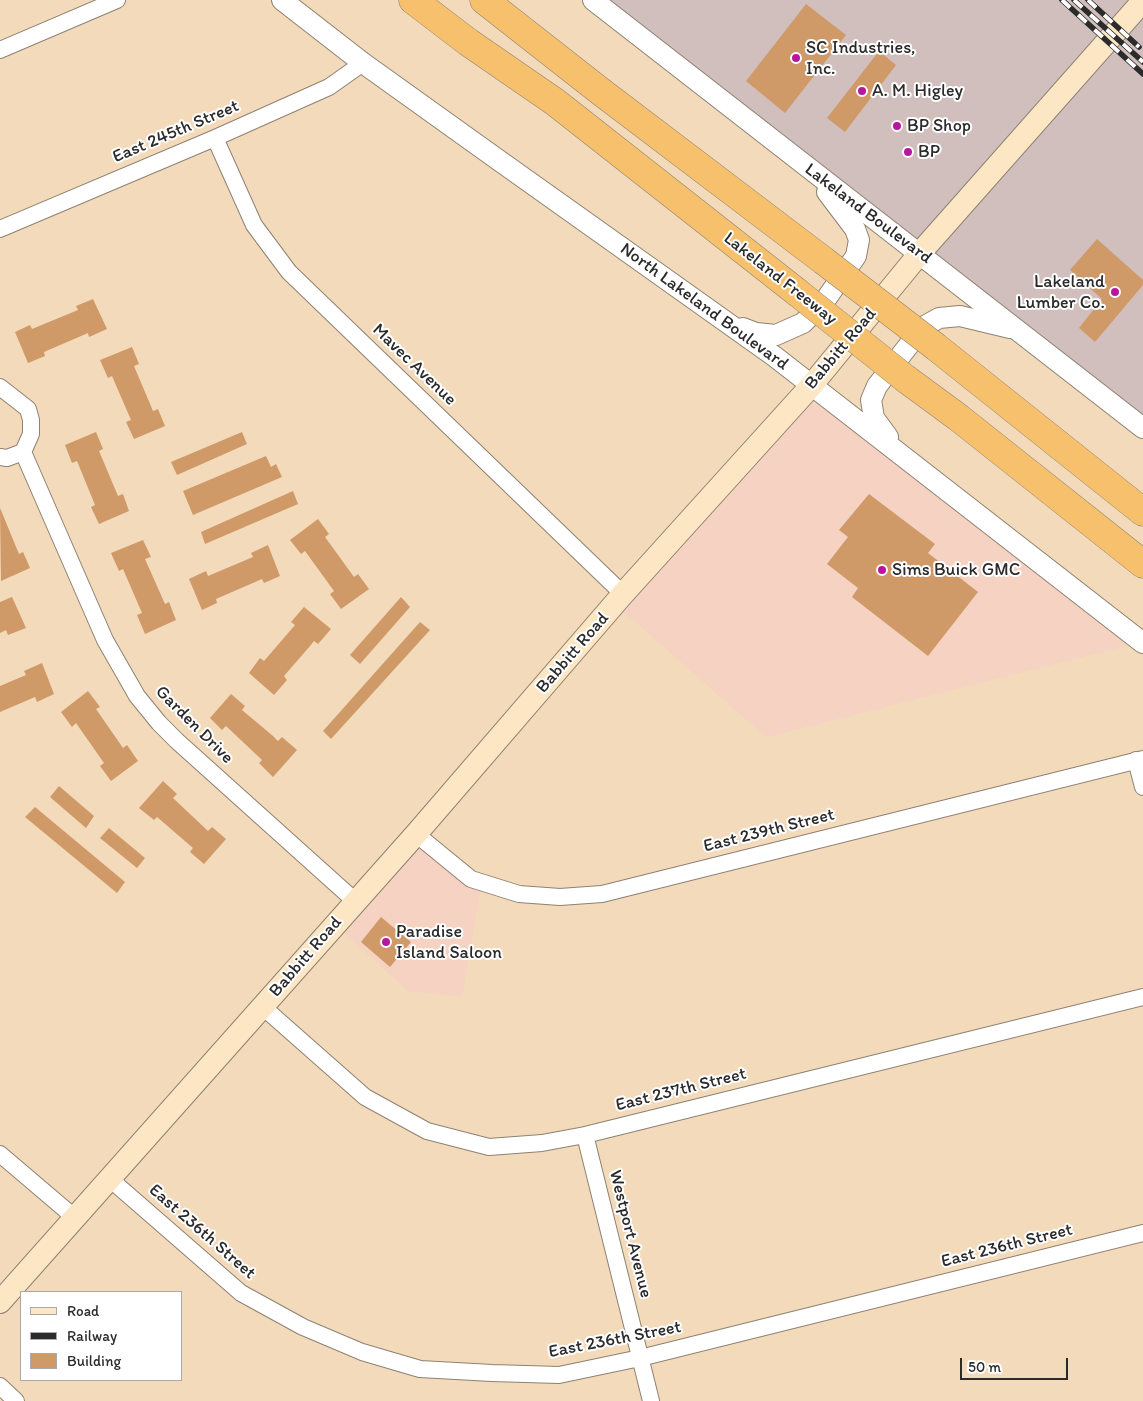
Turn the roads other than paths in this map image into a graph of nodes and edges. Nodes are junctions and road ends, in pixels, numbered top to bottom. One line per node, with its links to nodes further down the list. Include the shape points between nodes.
1 (117, 0): 9 (street)
2 (282, 0): 10 (street, North Lakeland Boulevard)
3 (390, 0): 8 (highway)
4 (413, 0): 8 (highway, Lakeland Freeway)
5 (484, 0): 23 (highway, bridge, via 936,347)
6 (593, 0): 12 (street, Lakeland Boulevard)
7 (1143, 1): 14 (main road, Babbitt Road)
8 (468, 42): 24 (highway, Lakeland Freeway, bridge, via 555,102)
9 (0, 50)
10 (363, 63): 11 (street, East 245th Street, via 330,87); 15 (street, North Lakeland Boulevard)
11 (215, 138): 13 (street, East 245th Street); 25 (street, Mavec Avenue, via 254,225 289,272)
12 (804, 165): 14 (street, Lakeland Boulevard); 15 (street, via 856,229 859,240 856,256 824,302 809,318 789,330 776,335 756,333)
13 (0, 229)
14 (920, 253): 16 (street, Lakeland Boulevard); 17 (main road, Babbitt Road)
15 (716, 315): 17 (street, North Lakeland Boulevard)
16 (1017, 330): 19 (street, Lakeland Boulevard); 22 (street, via 960,316 939,318 923,327 877,386 871,400 874,418)
17 (811, 386): 22 (street, North Lakeland Boulevard); 25 (main road, Babbitt Road)
18 (0, 387): 20 (street, via 28,409 31,434)
19 (1143, 428)
20 (23, 452): 21 (street); 30 (street, Garden Drive, via 105,640 137,696 177,742)
21 (0, 457)
22 (903, 457): 26 (street, North Lakeland Boulevard)
23 (1143, 512)
24 (1143, 564)
25 (624, 594): 29 (main road, Babbitt Road)
26 (1143, 643)
27 (1140, 759): 28 (street); 29 (street, East 239th Street, via 602,894 560,897 519,894 471,879)
28 (1143, 787)
29 (416, 834): 30 (main road, Babbitt Road)
30 (355, 901): 32 (main road, Babbitt Road)
31 (1143, 997): 33 (street, East 237th Street)
32 (263, 1007): 33 (street, East 237th Street, via 365,1097 427,1131 489,1146 542,1144); 35 (main road, Babbitt Road)
33 (585, 1135): 39 (street, Westport Avenue)
34 (0, 1154): 36 (street)
35 (110, 1179): 36 (main road, Babbitt Road); 39 (street, East 236th Street, via 241,1293 303,1327 362,1352 420,1369 492,1374 559,1374)
36 (74, 1217): 38 (main road, Babbitt Road)
37 (1143, 1233): 39 (street, East 236th Street)
38 (0, 1302)
39 (640, 1358): 42 (street, Westport Avenue)
40 (0, 1386): 41 (street)
41 (16, 1401)
42 (652, 1401)

